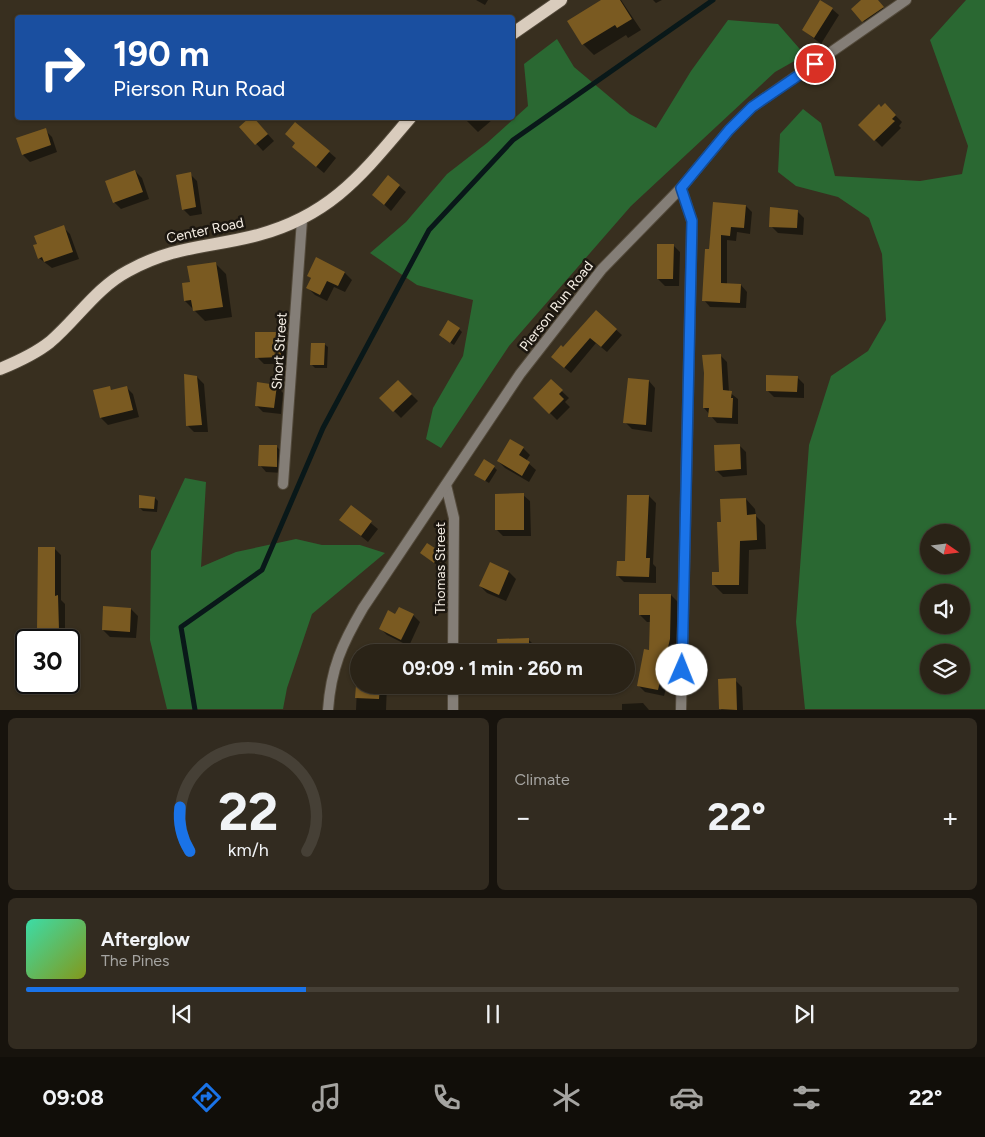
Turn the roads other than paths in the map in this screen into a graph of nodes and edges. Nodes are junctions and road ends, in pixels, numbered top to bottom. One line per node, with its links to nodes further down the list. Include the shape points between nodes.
1 (561, 0): 3 (main road)
2 (906, 0): 5 (street, Pierson Run Road, via 752,107)
3 (515, 32)
4 (408, 120): 6 (main road, Center Road, via 364,171 332,201)
5 (681, 188): 9 (street, Pierson Run Road, via 602,269 520,374); 14 (street, via 692,221)
6 (302, 220): 7 (main road, Center Road, via 258,235 150,258 117,276 49,342 24,359); 8 (street, Short Street)
7 (0, 369)
8 (283, 484)
9 (446, 485): 10 (street, Thomas Street, via 454,518); 12 (street, Pierson Run Road, via 343,641 335,662)
10 (453, 644)
11 (453, 694): 13 (street)
12 (328, 710)
13 (453, 710)
14 (682, 710)

